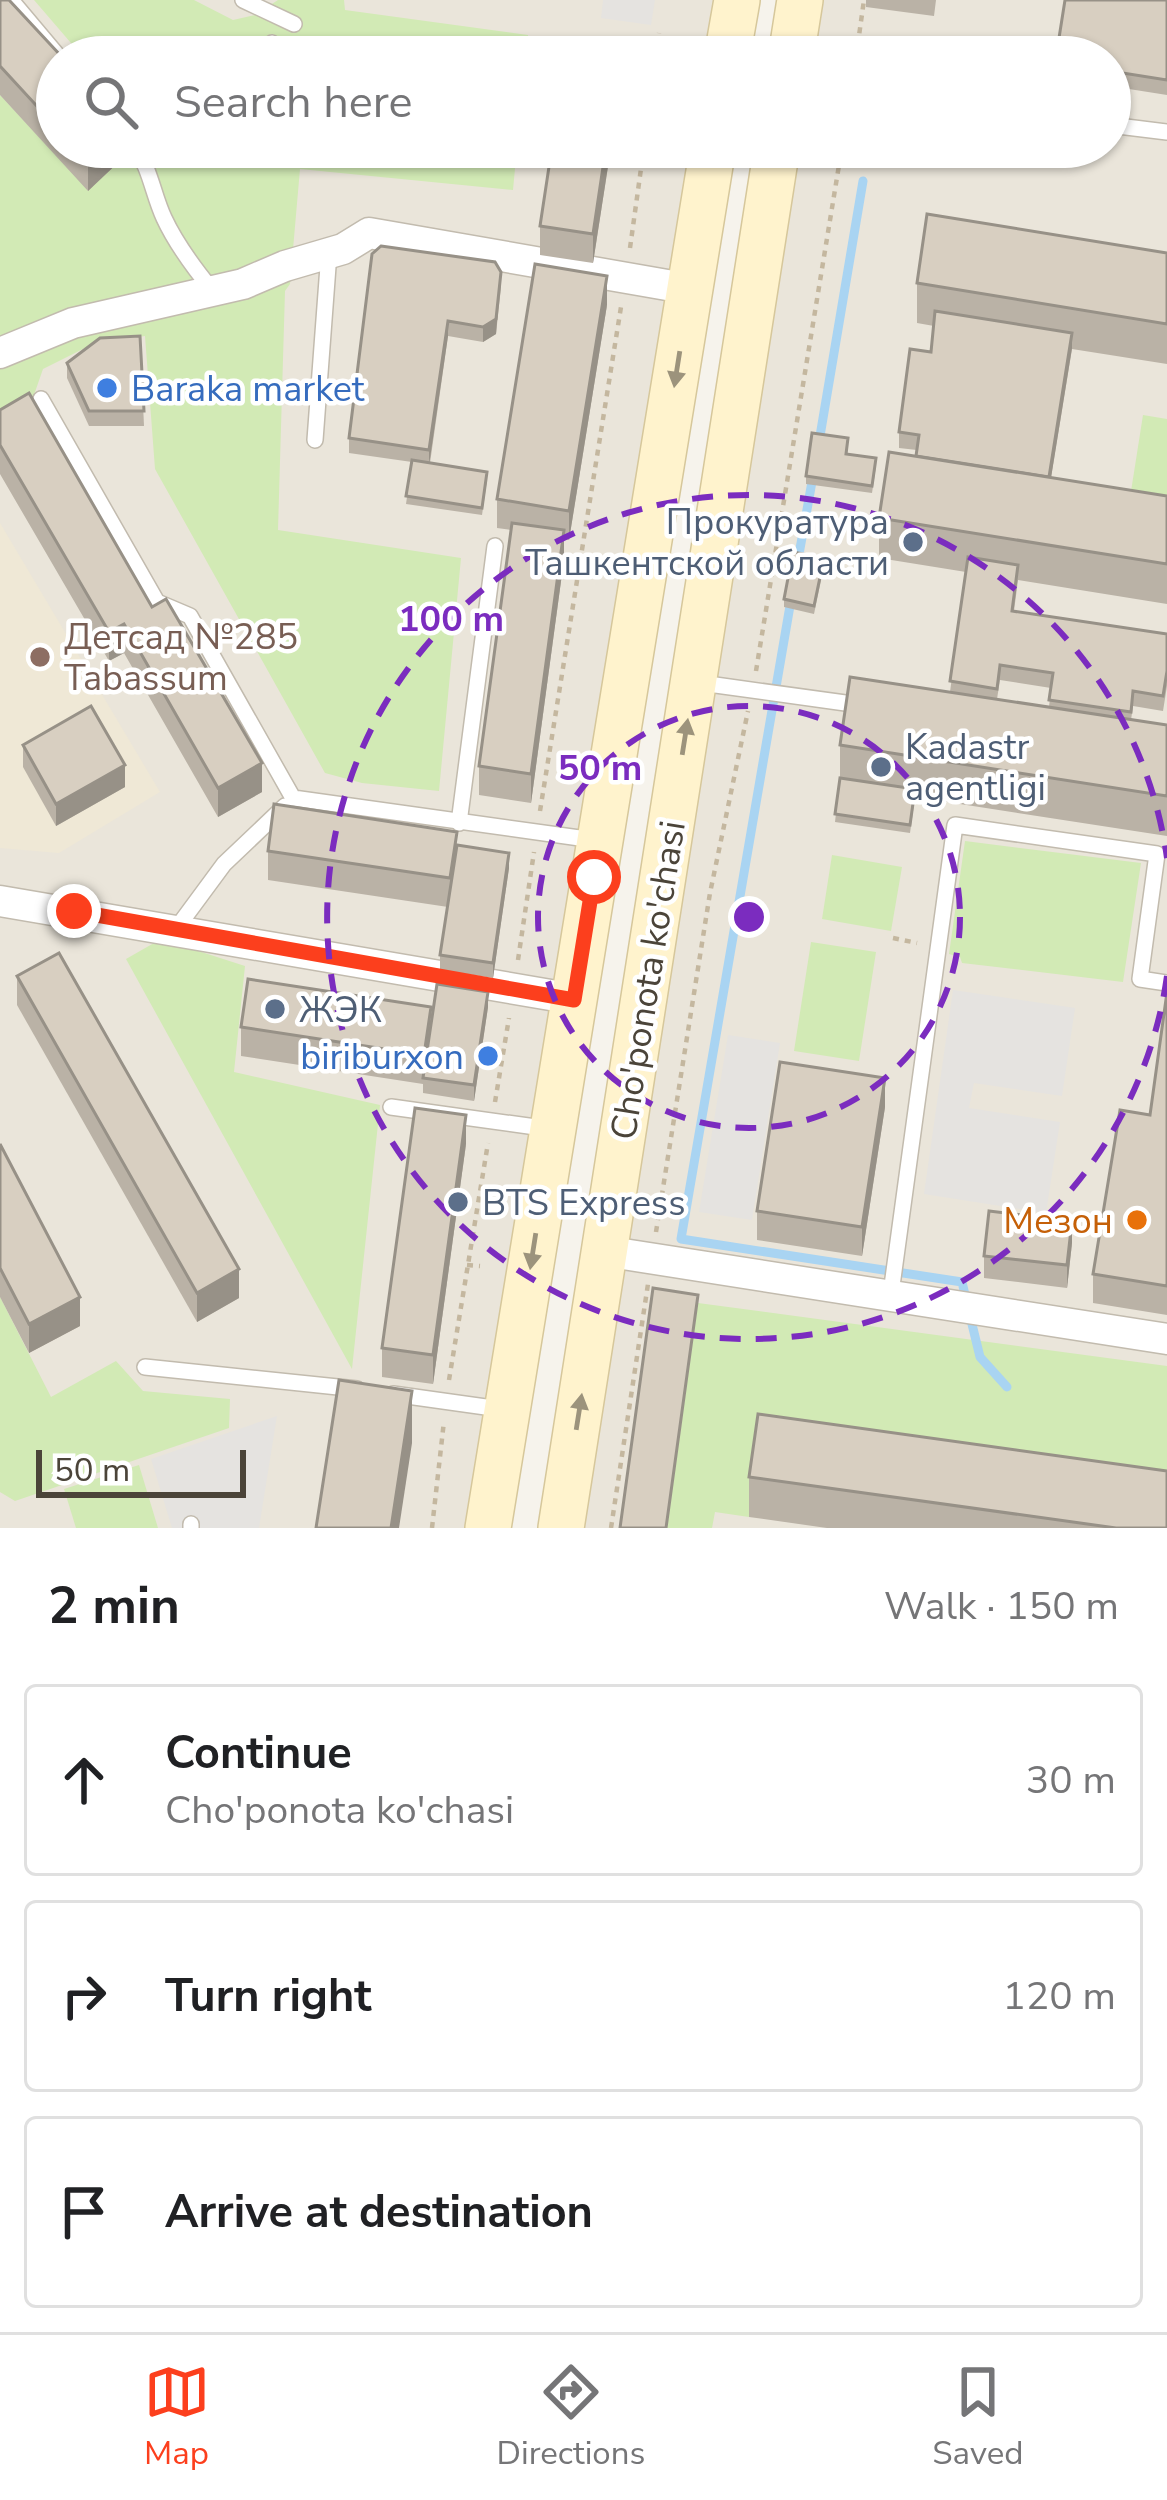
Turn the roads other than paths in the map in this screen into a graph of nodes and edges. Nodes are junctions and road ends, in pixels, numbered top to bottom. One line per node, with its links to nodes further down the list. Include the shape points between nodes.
1 (11, 0): 6 (lane)
2 (243, 0): 5 (lane)
3 (737, 0): 7 (main road)
4 (800, 0): 8 (main road)
5 (294, 24)
6 (41, 36)
7 (731, 36)
8 (794, 36)
9 (1131, 127): 10 (lane)
10 (1167, 132)
11 (150, 168): 18 (lane, via 170,231)
12 (709, 168): 14 (main road, Cho'ponota ko'chasi)
13 (774, 168): 15 (main road, Cho'ponota ko'chasi)
14 (702, 212): 15 (main road, via 710,238 728,247); 17 (main road, Cho'ponota ko'chasi)
15 (766, 220): 24 (main road, Cho'ponota ko'chasi)
16 (328, 253): 17 (street, via 369,233); 18 (street); 21 (lane)
17 (690, 289): 23 (main road, Cho'ponota ko'chasi, one-way to 23)
18 (214, 292): 19 (street, via 73,322)
19 (0, 353)
20 (40, 399): 27 (lane, via 157,602 190,616)
21 (315, 440)
22 (495, 546): 28 (lane)
23 (646, 554): 24 (main road, via 682,539 697,549); 29 (main road, Cho'ponota ko'chasi)
24 (709, 581): 25 (main road, Cho'ponota ko'chasi)
25 (693, 682): 26 (lane); 36 (main road, Cho'ponota ko'chasi, one-way to 25)
26 (876, 707)
27 (293, 798): 28 (lane); 31 (lane, via 224,864)
28 (458, 823): 29 (lane)
29 (600, 841): 33 (main road, Cho'ponota ko'chasi)
30 (0, 901): 31 (street)
31 (176, 929): 33 (street)
32 (1167, 983): 37 (lane, via 1140,979 1156,854 955,825)
33 (574, 1000): 35 (main road, Cho'ponota ko'chasi)
34 (392, 1107): 35 (lane)
35 (553, 1129): 40 (main road, Cho'ponota ko'chasi, one-way to 40)
36 (604, 1251): 37 (street); 42 (main road, Cho'ponota ko'chasi, one-way to 36)
37 (893, 1280): 38 (street, via 941,1301)
38 (1167, 1339)
39 (146, 1367): 40 (lane)
40 (508, 1410): 41 (main road, Cho'ponota ko'chasi)
41 (488, 1528)
42 (561, 1528)

